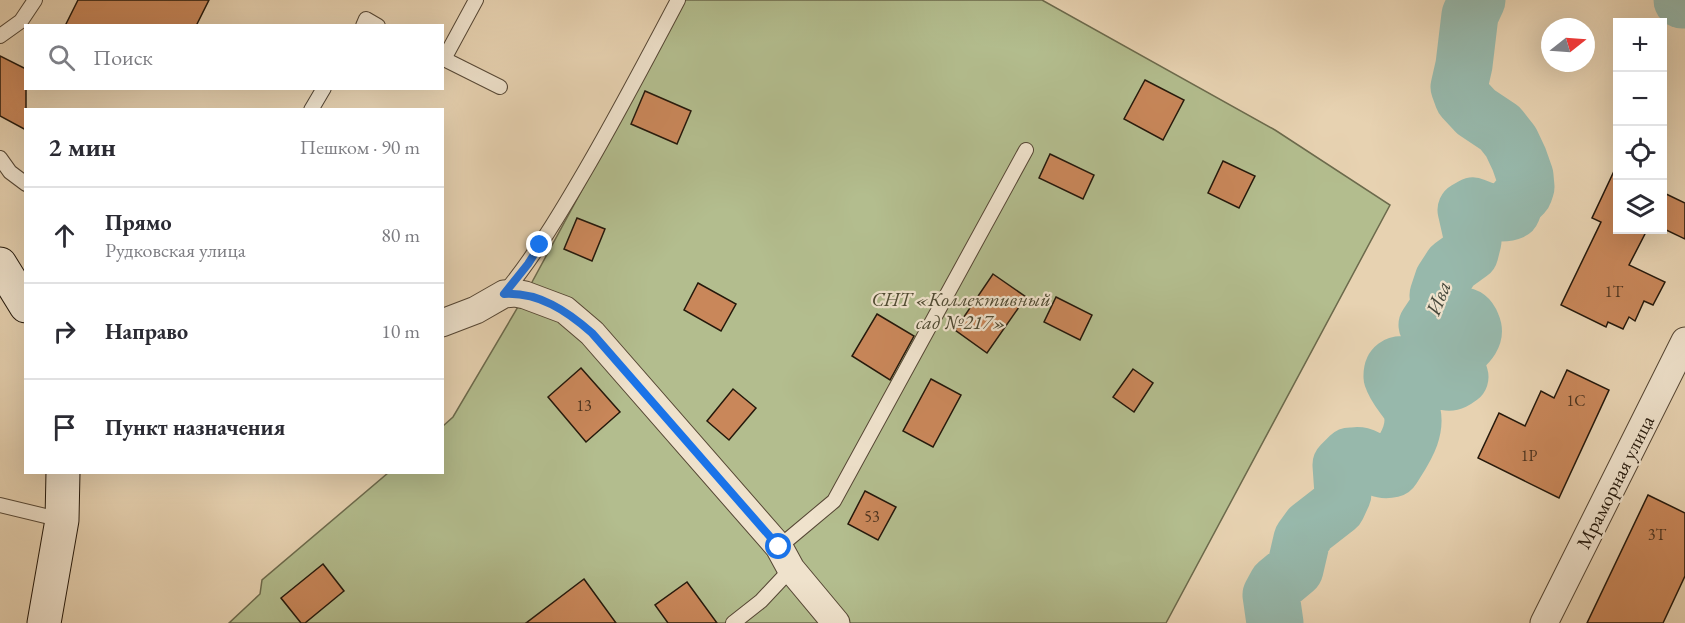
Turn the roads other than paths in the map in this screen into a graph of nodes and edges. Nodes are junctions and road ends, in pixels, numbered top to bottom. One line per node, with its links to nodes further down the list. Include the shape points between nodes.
1 (35, 0): 4 (lane, via 21,21)
2 (476, 0): 5 (lane)
3 (678, 0): 14 (lane, via 560,214)
4 (0, 36)
5 (444, 57)
6 (444, 59): 7 (lane)
7 (500, 87)
8 (323, 90): 9 (lane)
9 (312, 108)
10 (1026, 150): 21 (lane, via 834,501)
11 (0, 158): 12 (lane)
12 (24, 182)
13 (0, 264): 15 (street)
14 (504, 294): 16 (street); 21 (street, via 525,295 565,310 592,333)
15 (24, 303)
16 (444, 322)
17 (1685, 341): 25 (street, Мраморная улица)
18 (63, 474): 20 (street)
19 (0, 505): 20 (lane)
20 (62, 520): 22 (street)
21 (785, 558): 23 (lane, via 761,601); 24 (street)
22 (44, 623)
23 (733, 623)
24 (836, 623)
25 (1544, 623)

